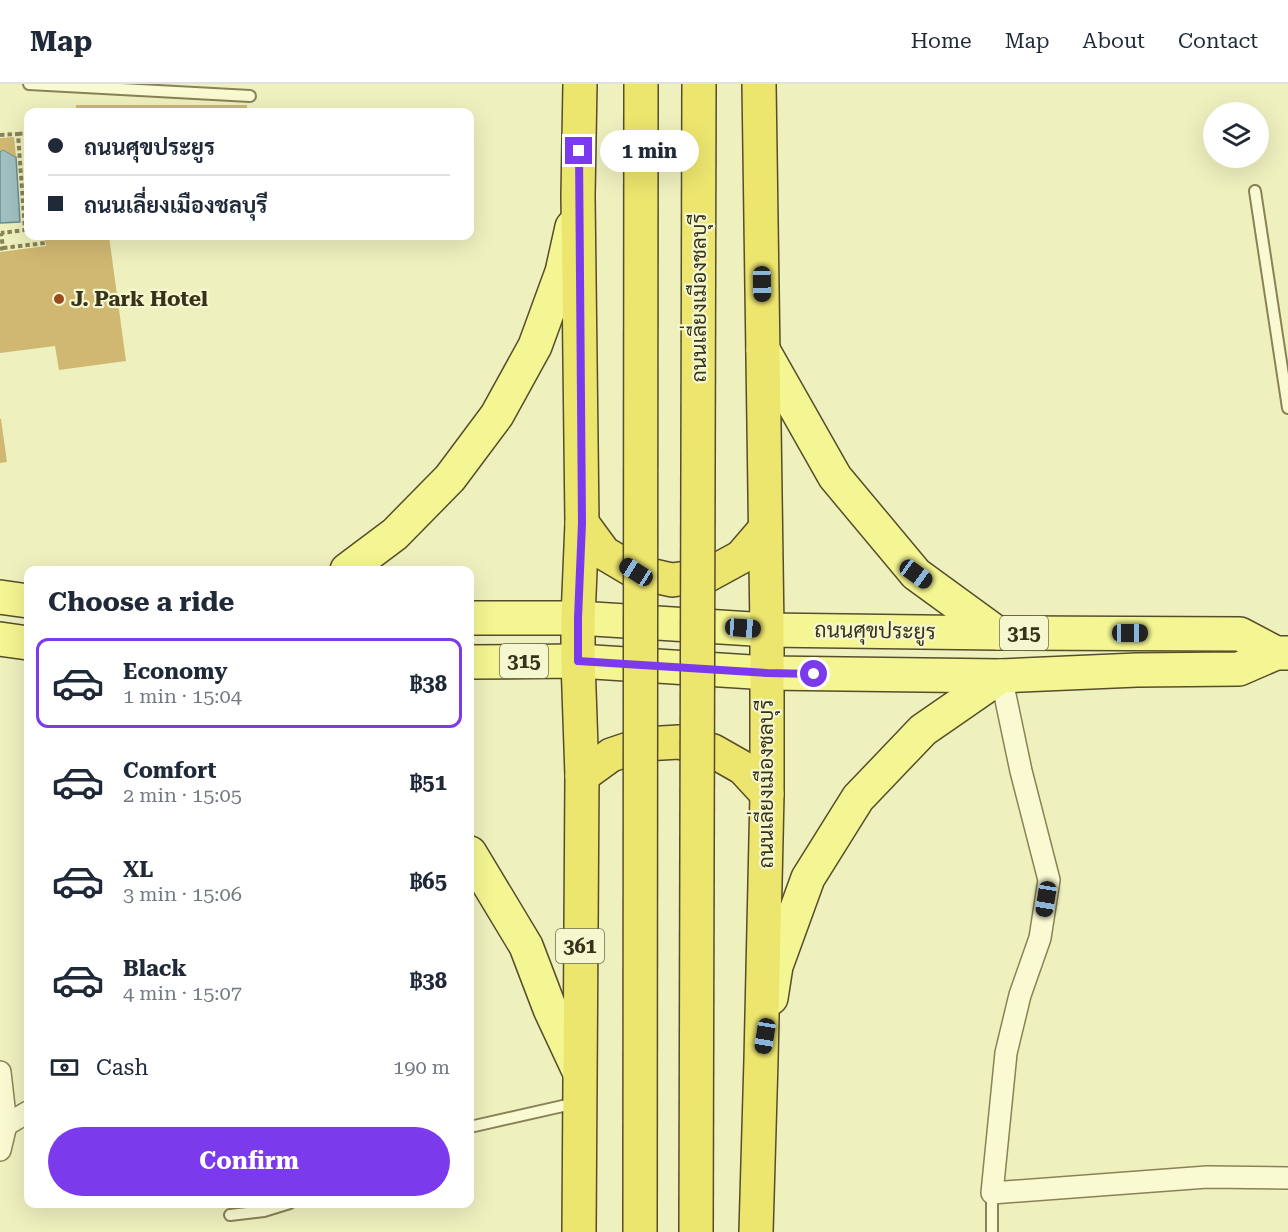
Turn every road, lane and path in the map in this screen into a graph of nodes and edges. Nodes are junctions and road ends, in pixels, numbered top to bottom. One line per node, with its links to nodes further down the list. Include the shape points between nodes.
1 (29, 84): 6 (lane)
2 (580, 84): 12 (highway, 361)
3 (641, 84): 51 (highway, bridge)
4 (699, 84): 52 (highway, ถนนเลี่ยงเมืองชลบุรี, bridge)
5 (759, 84): 18 (highway, ถนนเลี่ยงเมืองชลบุรี)
6 (98, 86): 7 (lane)
7 (250, 96)
8 (24, 133): 9 (path)
9 (18, 134): 10 (path); 13 (path)
10 (0, 135)
11 (1255, 191): 19 (lane)
12 (578, 196): 20 (highway, 361); 22 (main road, via 562,273 535,346 497,415 450,478 395,534)
13 (24, 216)
14 (24, 230): 15 (path)
15 (0, 233): 17 (path)
16 (45, 243): 17 (path)
17 (2, 249)
18 (763, 350): 21 (highway, ถนนเลี่ยงเมืองชลบุรี); 28 (main road, via 835,477 916,574)
19 (1288, 408)
20 (582, 523): 21 (highway, via 604,553 636,572 672,580 708,575 741,557); 26 (highway, 361)
21 (765, 529): 27 (highway, ถนนเลี่ยงเมืองชลบุรี)
22 (352, 566)
23 (0, 597): 24 (main road)
24 (24, 600)
25 (474, 618): 26 (main road, ถนนศุขประยูร / 315)
26 (578, 618): 27 (main road, ถนนศุขประยูร / 315); 32 (highway, 361)
27 (767, 630): 28 (main road, ถนนศุขประยูร / 315); 34 (highway, ถนนเลี่ยงเมืองชลบุรี)
28 (997, 633): 31 (main road, ถนนศุขประยูร / 315, via 1240,634)
29 (0, 639): 30 (main road)
30 (24, 642)
31 (1282, 653): 35 (main road, ถนนศุขประยูร / 315, via 1239,669)
32 (578, 661): 33 (main road, ถนนศุขประยูร / 315); 34 (main road, ถนนศุขประยูร / 315); 36 (highway, 361)
33 (474, 662)
34 (767, 673): 35 (main road, ถนนศุขประยูร / 315); 37 (highway, ถนนเลี่ยงเมืองชลบุรี)
35 (1001, 676): 39 (main road, via 923,730 858,798 814,868 776,966); 47 (street, via 1020,771 1050,880 1040,938 1020,995 1006,1053)
36 (582, 776): 37 (highway, via 611,755 644,744 679,742 713,751 733,762); 41 (highway, 361)
37 (768, 794): 39 (highway, ถนนเลี่ยงเมืองชลบุรี)
38 (474, 860): 41 (main road, via 526,946)
39 (761, 1060): 53 (highway, ถนนเลี่ยงเมืองชลบุรี)
40 (0, 1072): 43 (street)
41 (579, 1087): 44 (lane); 50 (highway, 361)
42 (24, 1114): 43 (street)
43 (6, 1125): 45 (street)
44 (474, 1126)
45 (0, 1150)
46 (1288, 1178): 47 (street, via 1207,1177)
47 (992, 1193): 54 (lane)
48 (274, 1208): 49 (lane)
49 (230, 1215)
50 (579, 1232)
51 (640, 1232)
52 (696, 1232)
53 (756, 1232)
54 (992, 1232)

